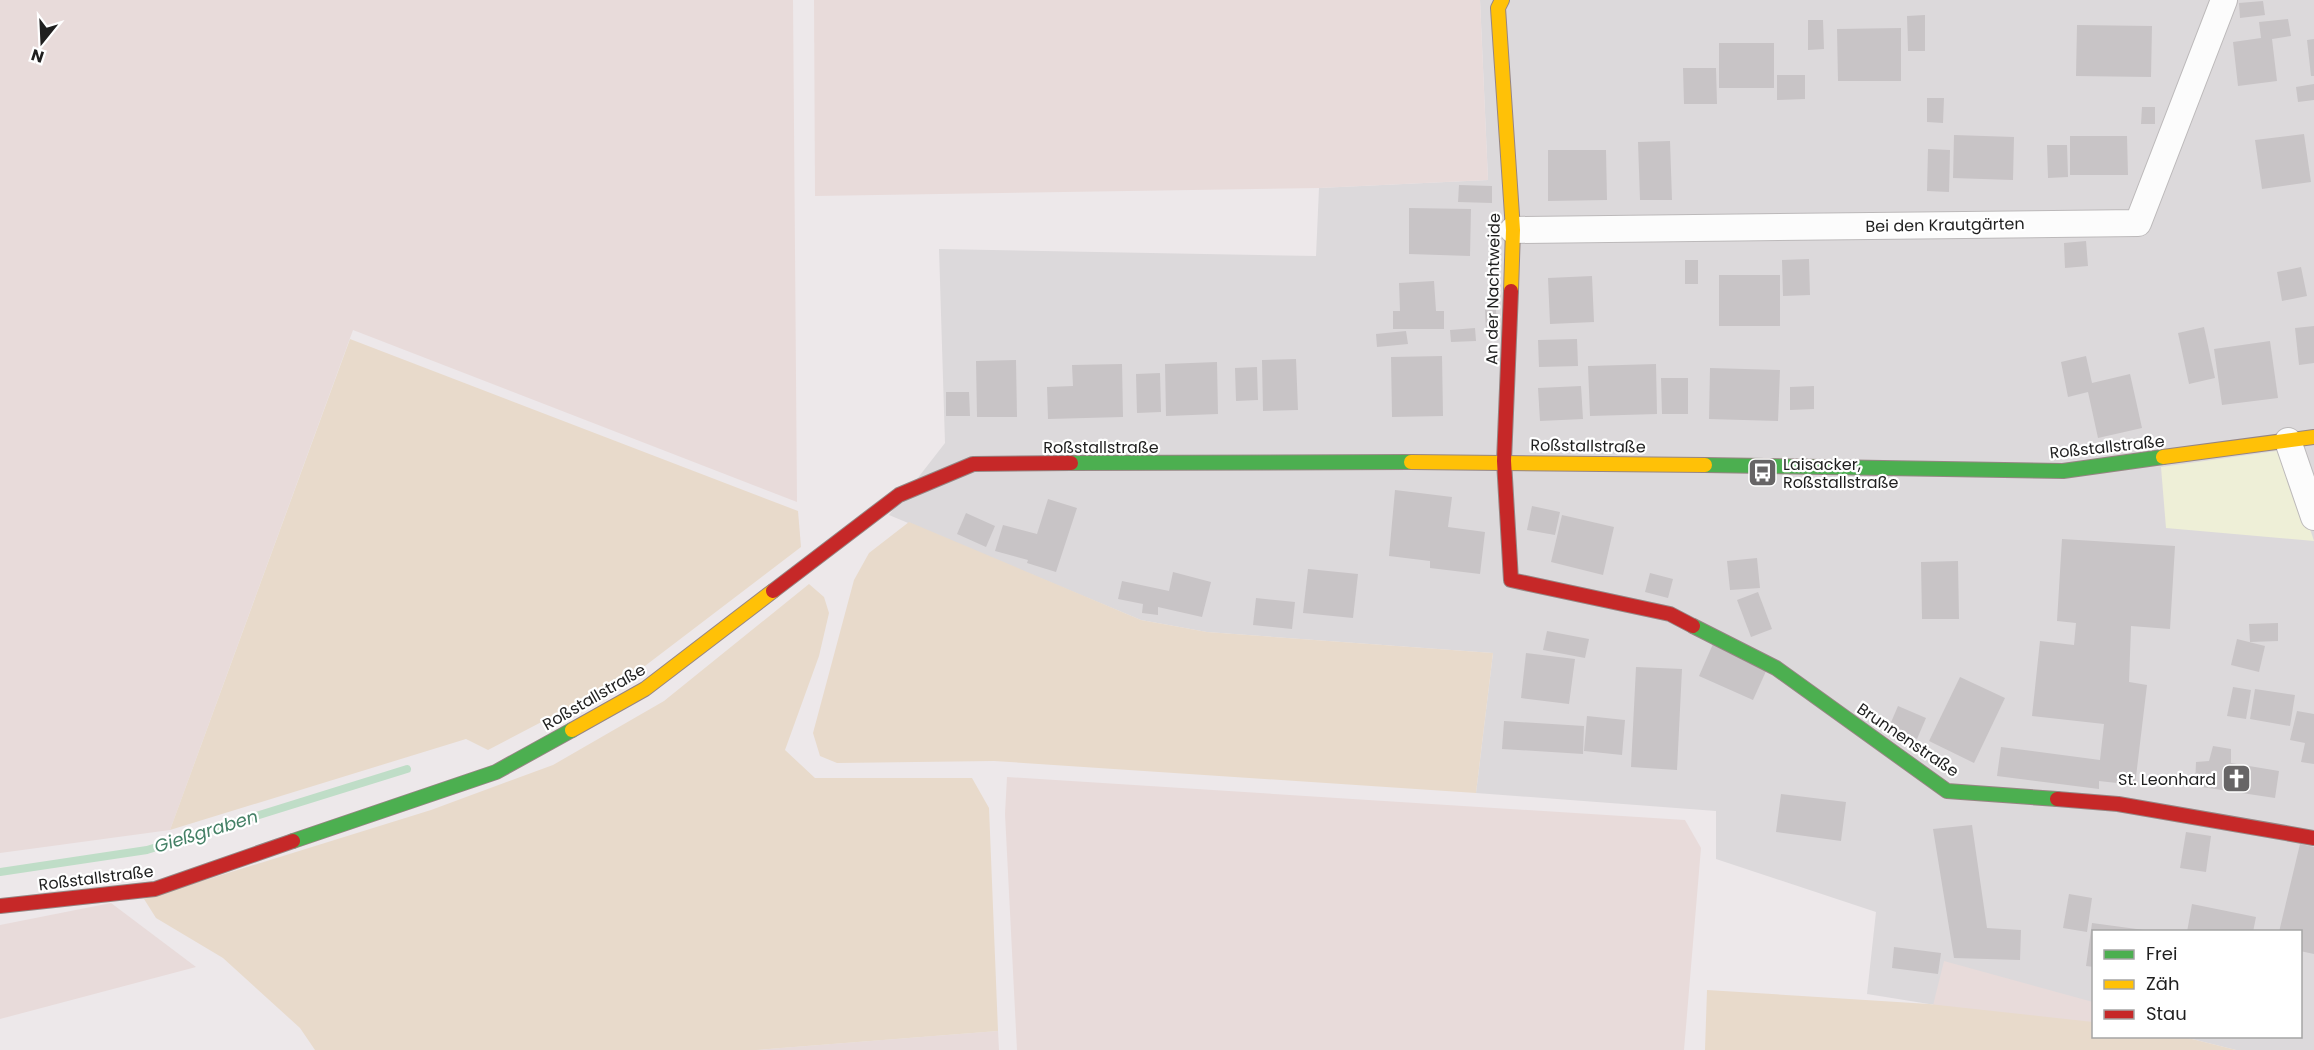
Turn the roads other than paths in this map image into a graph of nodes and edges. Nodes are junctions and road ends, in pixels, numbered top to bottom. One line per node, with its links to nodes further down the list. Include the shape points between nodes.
1 (1502, 0): 3 (street, An der Nachtweide, via 1498,8)
2 (2224, 0): 3 (street, Bei den Krautgärten, via 2138,224)
3 (1514, 230): 6 (street, An der Nachtweide)
4 (2314, 437): 5 (street, Roßstallstraße)
5 (2288, 441): 6 (street, Roßstallstraße, via 2063,471); 7 (street)
6 (1504, 461): 8 (street, An der Nachtweide); 10 (street, Roßstallstraße, via 973,464 899,495 645,689 496,772 155,889)
7 (2314, 517)
8 (1511, 580): 9 (street, Brunnenstraße, via 1671,614 1776,668 1947,791 2118,804)
9 (2314, 838)
10 (0, 906)

